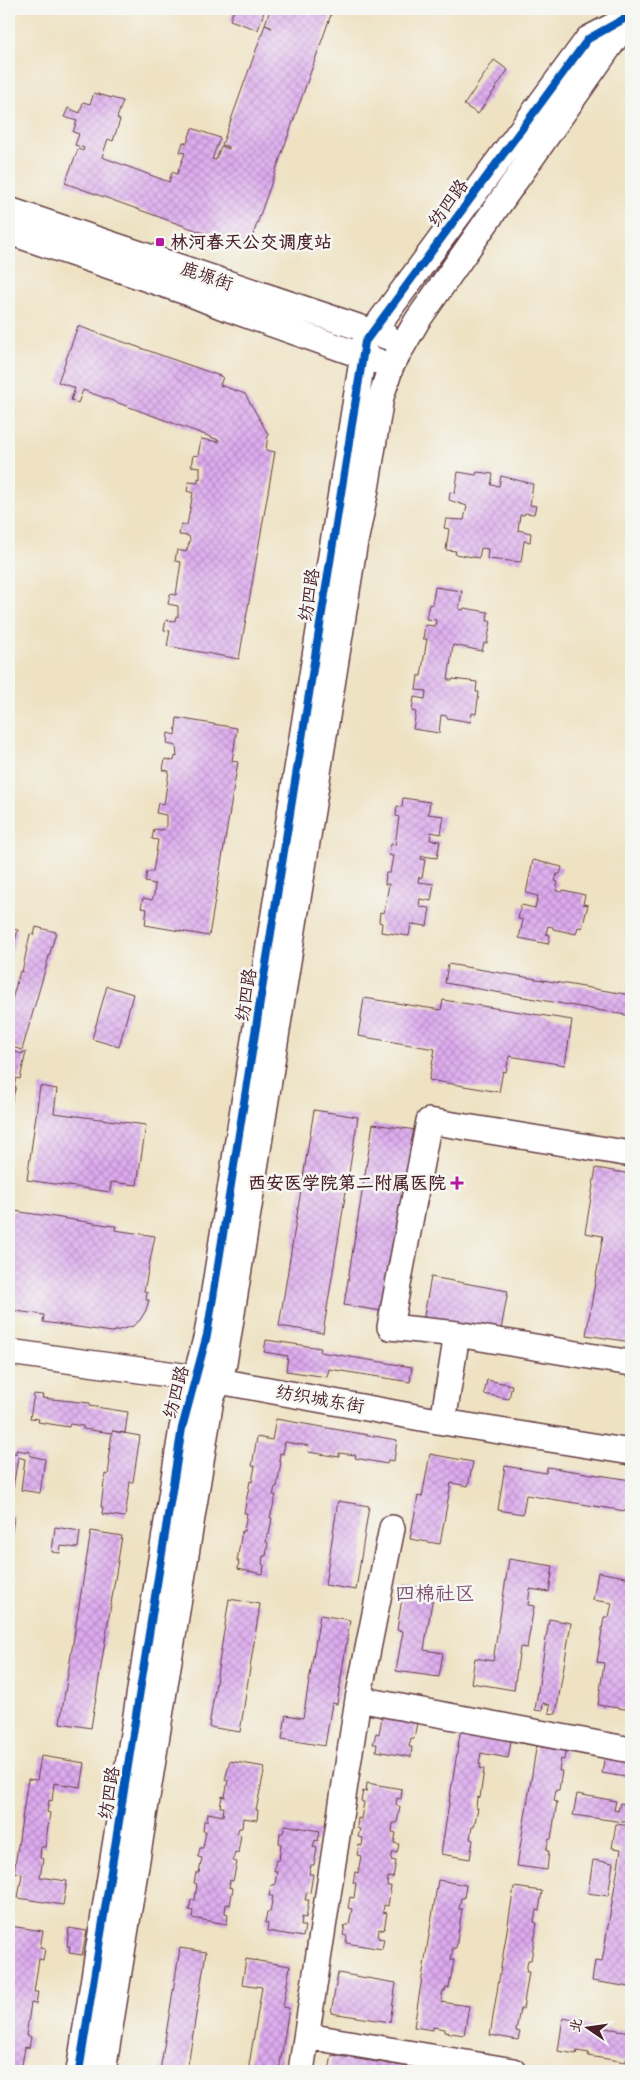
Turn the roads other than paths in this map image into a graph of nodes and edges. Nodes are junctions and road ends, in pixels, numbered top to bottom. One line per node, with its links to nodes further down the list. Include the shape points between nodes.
1 (626, 16): 4 (street, 纺四路, via 588,39); 5 (street, 纺四路)
2 (9, 210): 4 (street, 鹿塬街)
3 (9, 232): 6 (street, 鹿塬街, via 189,292 230,310)
4 (373, 332): 5 (street, 鹿塬街); 6 (street, 纺四路, via 365,342)
5 (405, 342): 7 (street, 纺四路)
6 (362, 356): 7 (street, 鹿塬街); 12 (street, 纺四路, via 207,1335)
7 (391, 366): 12 (street, 纺四路, via 381,397 354,547 226,1353)
8 (631, 1154): 9 (street, via 429,1121 390,1328)
9 (457, 1334): 11 (street); 13 (street)
10 (9, 1352): 12 (street, 纺织城东街)
11 (631, 1363)
12 (207, 1380): 13 (street, 纺织城东街); 19 (street, 纺四路, via 181,1437); 20 (street, 纺四路, via 211,1399)
13 (442, 1422): 14 (street, 纺织城东街)
14 (631, 1452)
15 (392, 1528): 16 (street)
16 (358, 1699): 17 (street); 18 (street)
17 (631, 1750)
18 (307, 2036): 21 (street); 22 (street)
19 (79, 2071)
20 (103, 2071)
21 (300, 2071)
22 (513, 2071)

